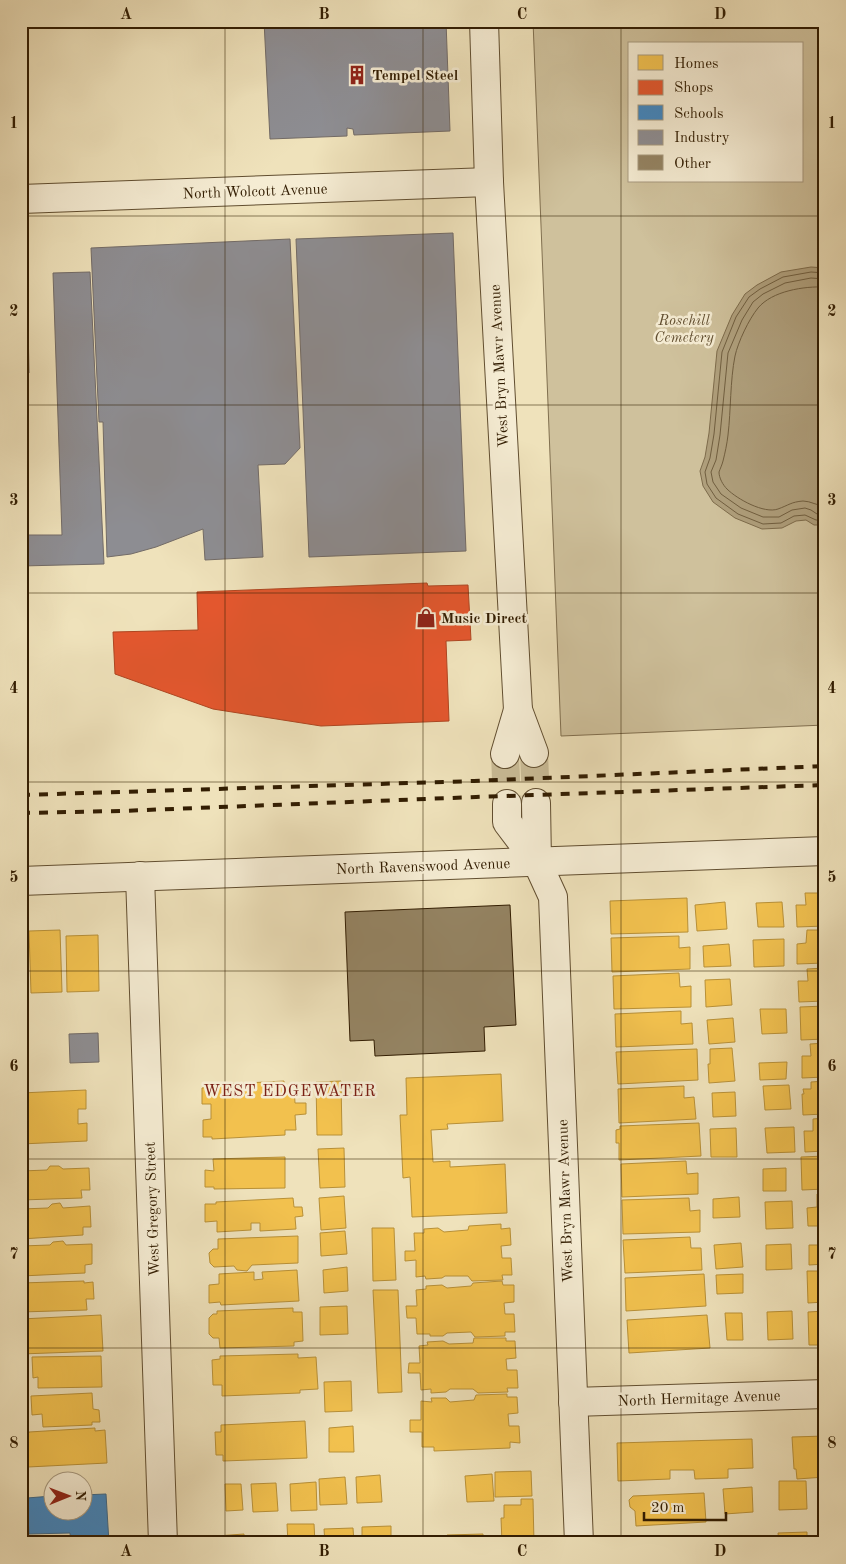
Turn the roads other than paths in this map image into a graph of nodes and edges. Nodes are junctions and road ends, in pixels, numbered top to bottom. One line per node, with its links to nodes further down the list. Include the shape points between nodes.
1 (484, 21): 2 (street, West Bryn Mawr Avenue)
2 (490, 182): 3 (street, North Wolcott Avenue); 4 (street, West Bryn Mawr Avenue)
3 (21, 199)
4 (518, 710): 5 (street, West Bryn Mawr Avenue); 6 (street, West Bryn Mawr Avenue)
5 (534, 753)
6 (505, 754)
7 (536, 803): 10 (street, West Bryn Mawr Avenue)
8 (507, 804): 10 (street, West Bryn Mawr Avenue, via 507,822)
9 (825, 851): 10 (street, North Ravenswood Avenue)
10 (537, 862): 11 (street, North Ravenswood Avenue); 14 (street, West Bryn Mawr Avenue, via 553,897)
11 (140, 876): 12 (street, North Ravenswood Avenue); 15 (street, West Gregory Street)
12 (21, 881)
13 (825, 1394): 14 (street, North Hermitage Avenue)
14 (573, 1402): 16 (street, West Bryn Mawr Avenue)
15 (163, 1543)
16 (579, 1543)

